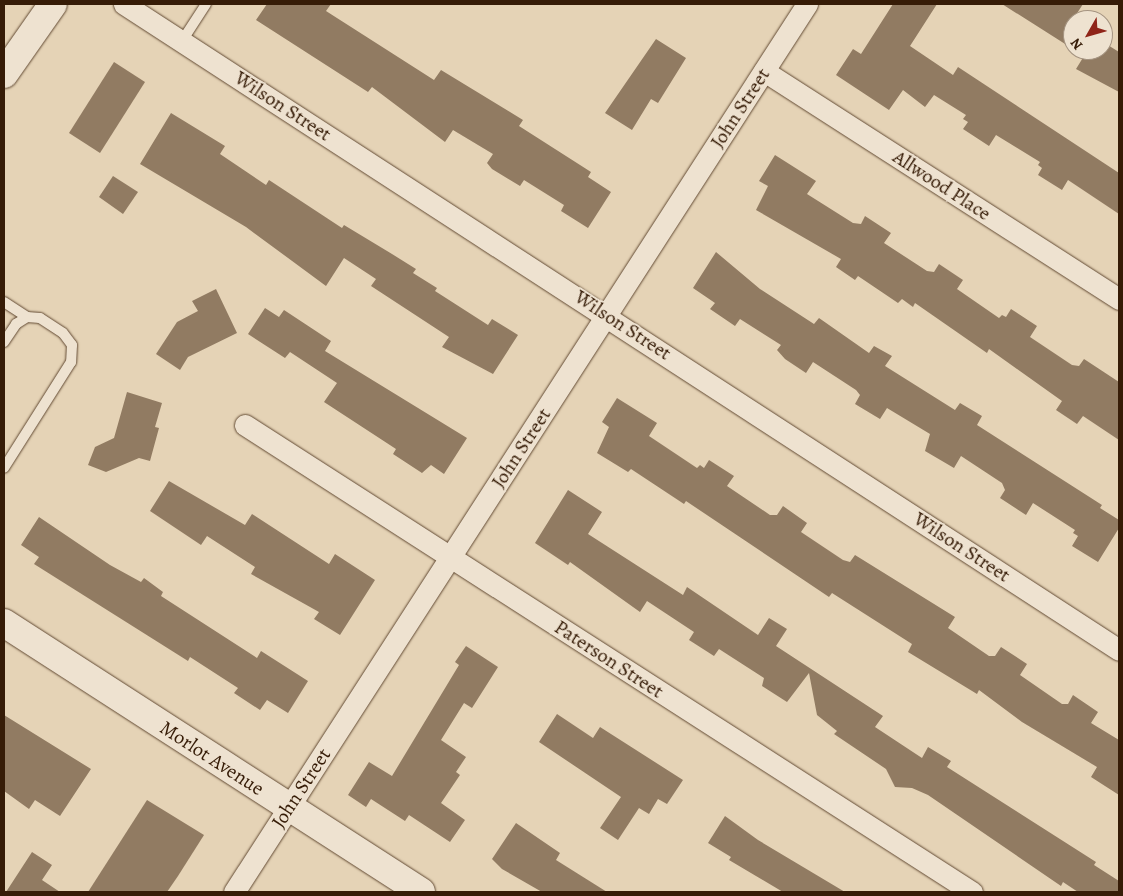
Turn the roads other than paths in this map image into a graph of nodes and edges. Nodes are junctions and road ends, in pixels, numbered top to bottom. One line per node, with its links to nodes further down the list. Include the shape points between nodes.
1 (53, 4): 7 (street)
2 (124, 4): 5 (street, Wilson Street)
3 (206, 4): 5 (lane)
4 (807, 4): 6 (street, John Street)
5 (182, 41): 10 (street, Wilson Street)
6 (764, 71): 8 (street, Allwood Place); 10 (street, John Street)
7 (4, 74)
8 (1119, 298)
9 (4, 302): 11 (lane)
10 (607, 314): 15 (street, John Street); 17 (street, Wilson Street)
11 (27, 317): 12 (lane, via 16,324); 14 (lane, via 40,318 63,333 72,345 71,362)
12 (4, 342)
13 (245, 425): 15 (street, Paterson Street)
14 (4, 468)
15 (450, 557): 18 (street, John Street); 21 (street, Paterson Street)
16 (4, 623): 18 (street, Morlot Avenue)
17 (1119, 650)
18 (289, 807): 19 (street, John Street); 20 (street, Morlot Avenue)
19 (234, 892)
20 (421, 892)
21 (972, 892)

